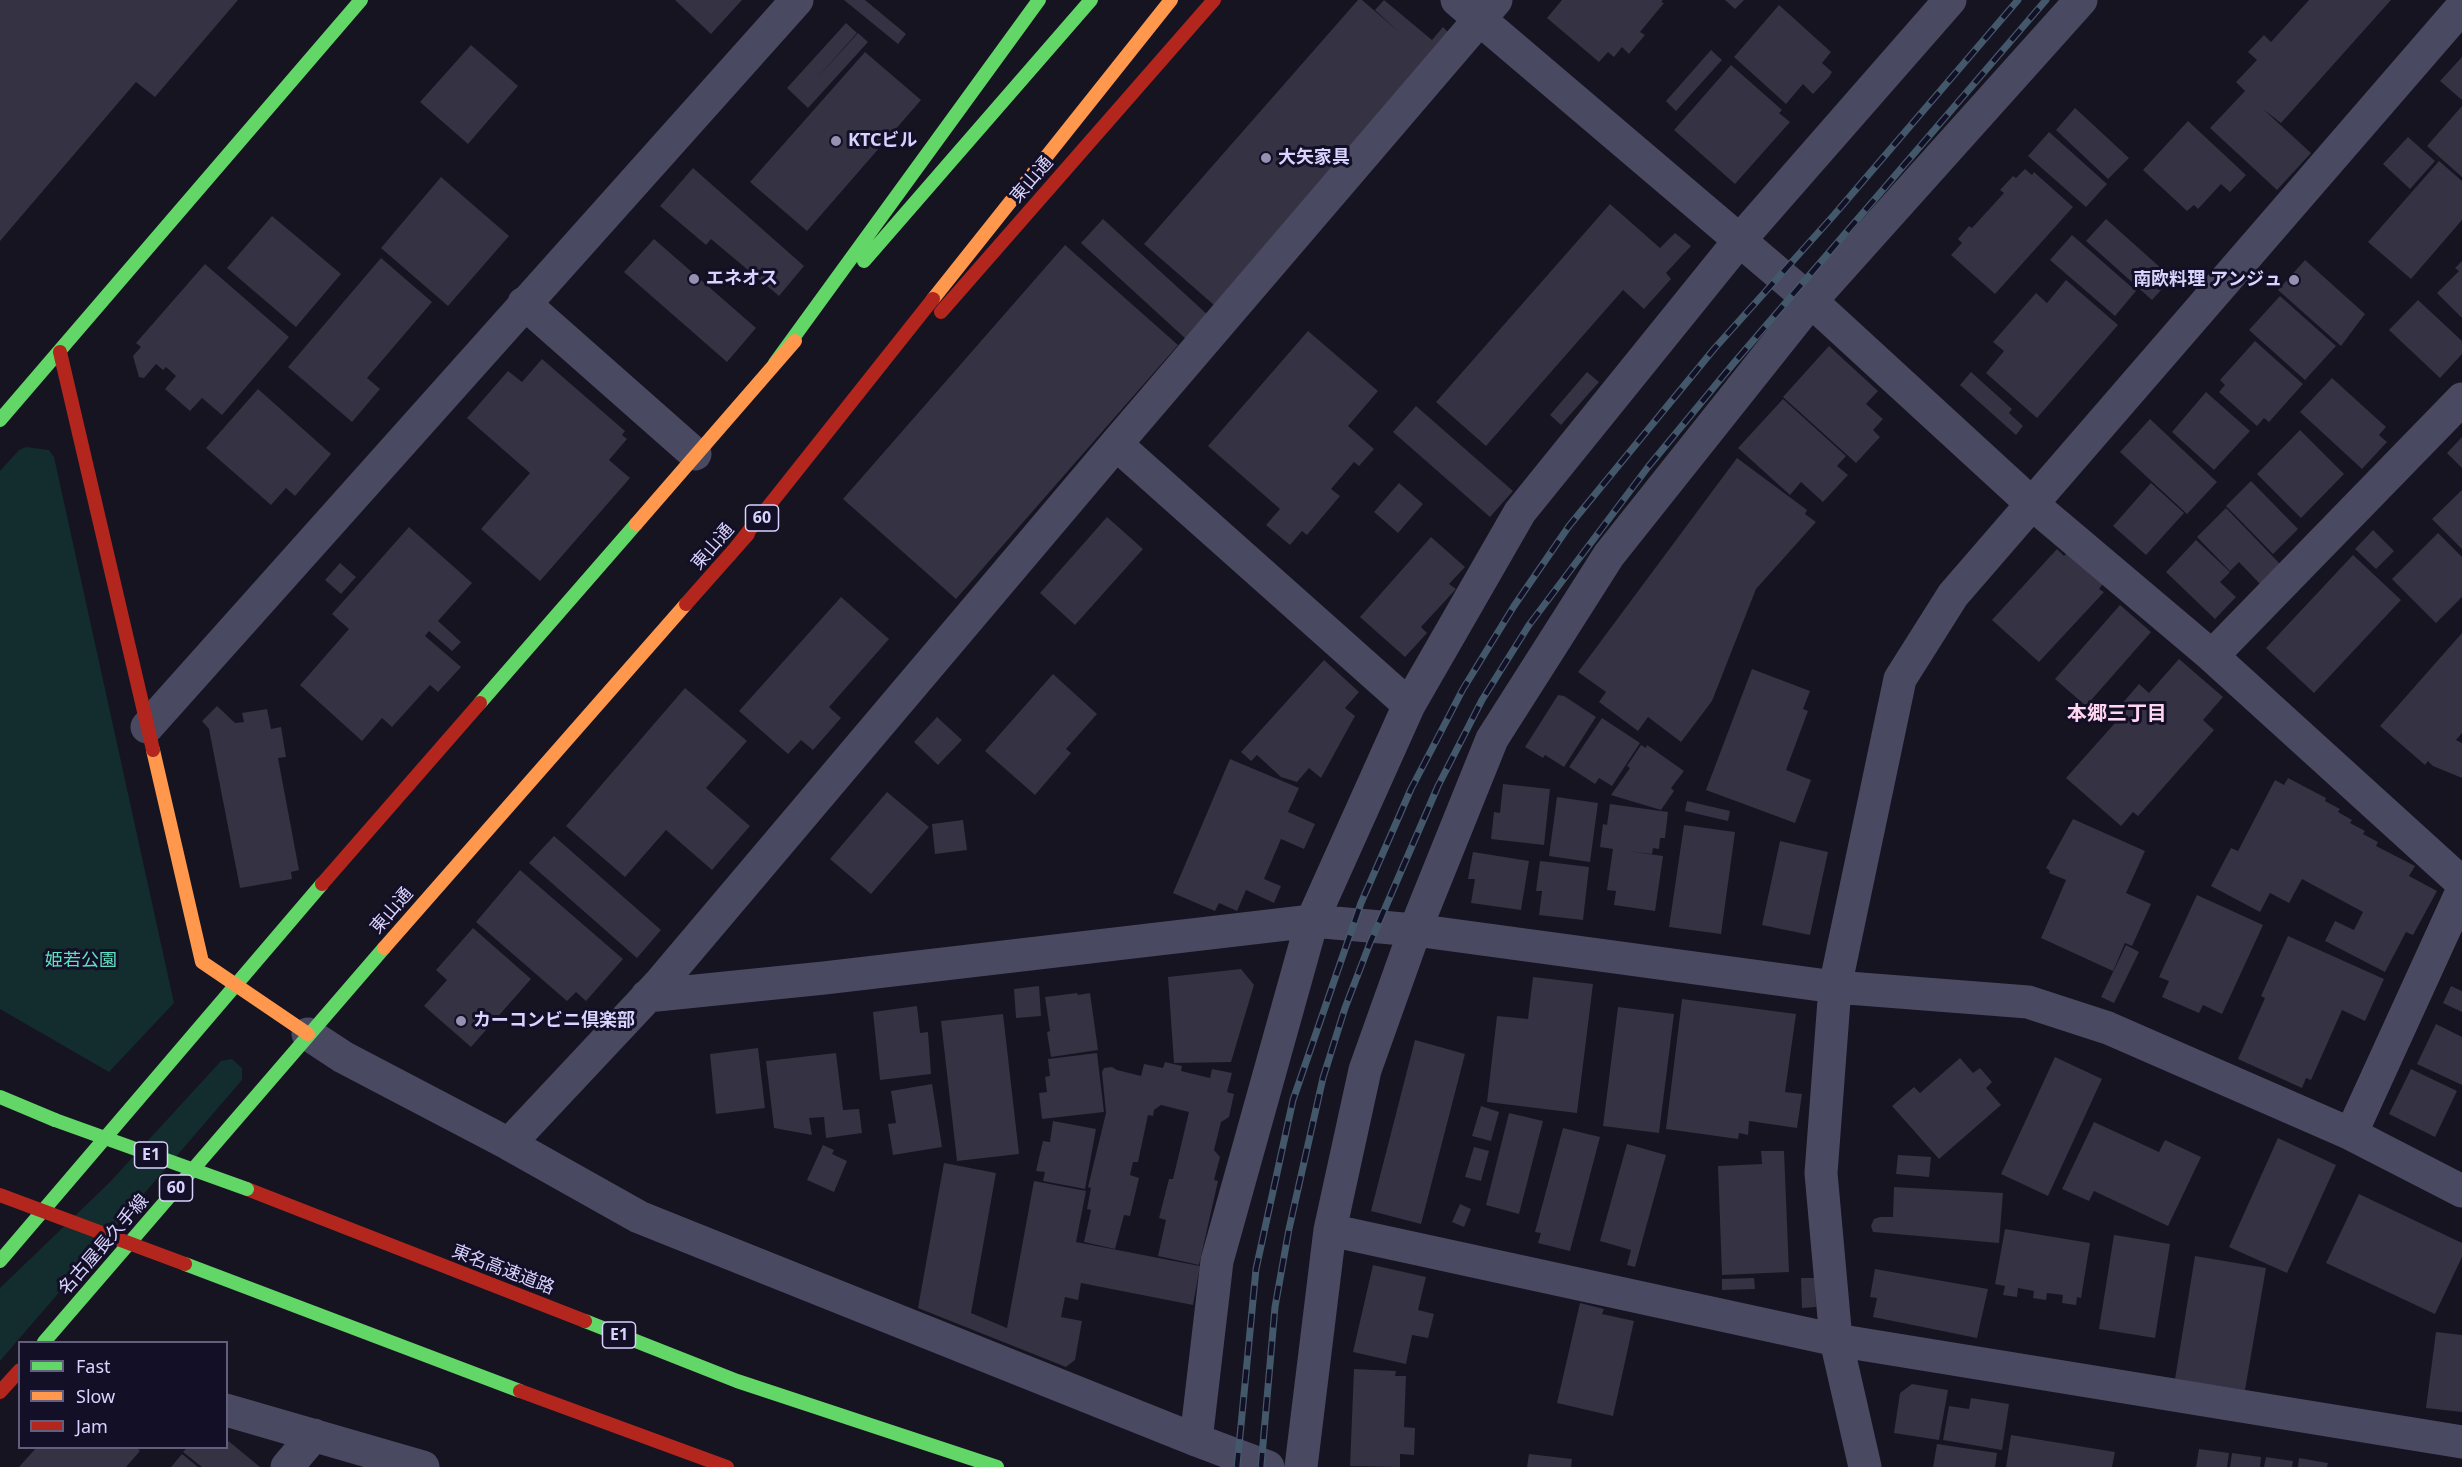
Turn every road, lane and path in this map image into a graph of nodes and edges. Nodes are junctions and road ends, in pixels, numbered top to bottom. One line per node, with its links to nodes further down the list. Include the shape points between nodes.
1 (361, 0): 14 (main road)
2 (796, 0): 13 (street)
3 (1039, 0): 15 (main road)
4 (1091, 0): 15 (main road)
5 (1171, 0): 21 (main road)
6 (1214, 0): 21 (main road, 東山通 / 60)
7 (1950, 0): 11 (street)
8 (2081, 0): 12 (street)
9 (1477, 7): 11 (street); 18 (street)
10 (2462, 7): 20 (street)
11 (1738, 241): 12 (street); 23 (street, via 1520,512)
12 (1811, 301): 20 (street); 28 (street, via 1609,555 1492,739)
13 (524, 303): 19 (street); 24 (street)
14 (60, 352): 17 (main road); 24 (main road)
15 (775, 363): 19 (main road)
16 (2462, 399): 22 (street)
17 (0, 420)
18 (1116, 444): 23 (street); 31 (street)
19 (695, 454): 29 (main road)
20 (2031, 503): 22 (street); 30 (street, via 1953,595 1900,679)
21 (729, 556): 32 (main road, 東山通 / 60)
22 (2212, 656): 25 (street)
23 (1410, 705): 27 (street)
24 (147, 727): 29 (main road, via 202,962)
25 (2462, 883)
26 (2462, 891): 34 (street)
27 (1312, 921): 28 (street); 31 (street); 46 (street, via 1217,1261)
28 (1415, 930): 30 (street); 38 (street, via 1365,1070)
29 (235, 984): 32 (main road); 39 (main road)
30 (1836, 987): 34 (street, via 2028,1002 2108,1028); 40 (street, via 1821,1173)
31 (648, 996): 35 (street)
32 (308, 1034): 35 (street, via 342,1057); 41 (main road, 名古屋長久手線 / 60)
33 (0, 1097): 51 (main road, 東名高速道路 / E1, bridge, via 737,1381)
34 (2351, 1134): 36 (street)
35 (509, 1144): 46 (street, via 639,1217)
36 (2462, 1191)
37 (0, 1195): 50 (main road, bridge)
38 (1330, 1230): 40 (street); 53 (street)
39 (0, 1261)
40 (1836, 1340): 47 (street); 54 (street)
41 (45, 1341)
42 (18, 1372): 43 (main road)
43 (0, 1392)
44 (228, 1411): 45 (street)
45 (314, 1435): 48 (street); 49 (street)
46 (1196, 1440): 52 (street)
47 (2462, 1442)
48 (287, 1467)
49 (423, 1467)
50 (727, 1467)
51 (997, 1467)
52 (1268, 1467)
53 (1300, 1467)
54 (1865, 1467)

